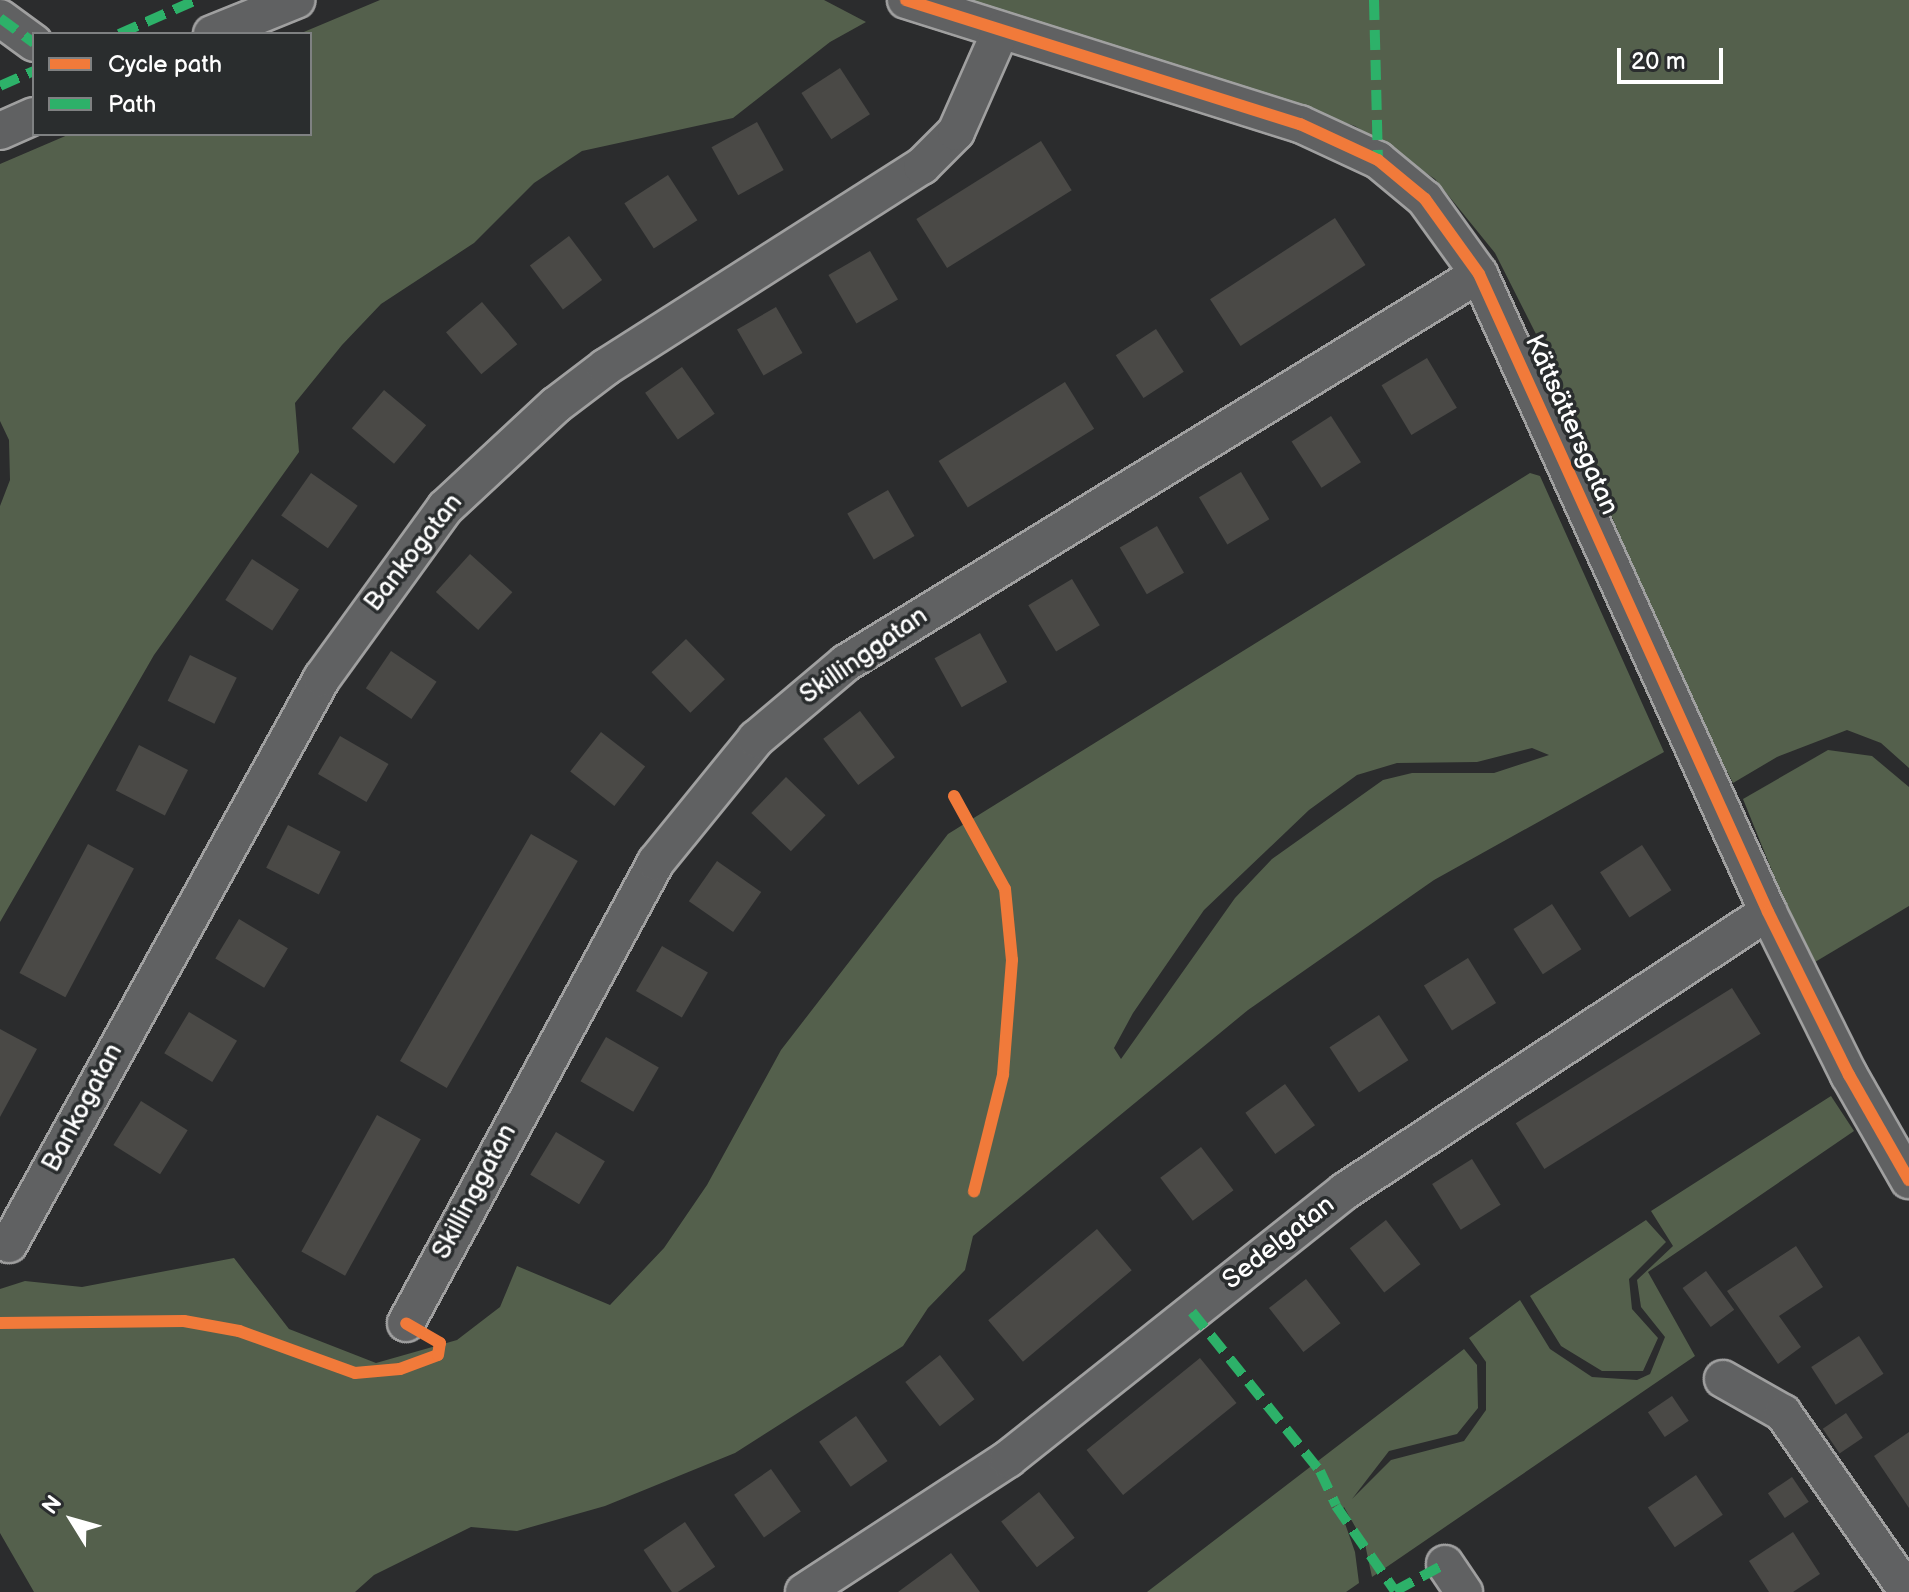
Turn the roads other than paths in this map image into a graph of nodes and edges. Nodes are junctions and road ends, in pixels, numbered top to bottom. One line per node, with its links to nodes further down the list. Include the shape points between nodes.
1 (296, 0): 5 (street)
2 (906, 0): 4 (street, Kättsättersgatan)
3 (0, 18): 6 (street)
4 (1001, 30): 9 (street, Kättsättersgatan, via 1300,124 1378,160 1425,199); 12 (street, Bankogatan, via 956,132 922,166 606,367 556,405 445,508 314,690)
5 (217, 32)
6 (32, 42)
7 (32, 117): 8 (street)
8 (0, 131)
9 (1479, 274): 10 (street, Kättsättersgatan); 13 (street, Skillinggatan, via 846,663 756,739 656,862)
10 (1768, 912): 11 (street, Kättsättersgatan, via 1849,1075); 15 (street, Sedelgatan, via 1345,1191 1008,1459)
11 (1909, 1180)
12 (9, 1244)
13 (406, 1323)
14 (1723, 1379): 16 (street, via 1783,1413)
15 (804, 1592)
16 (1908, 1592)

